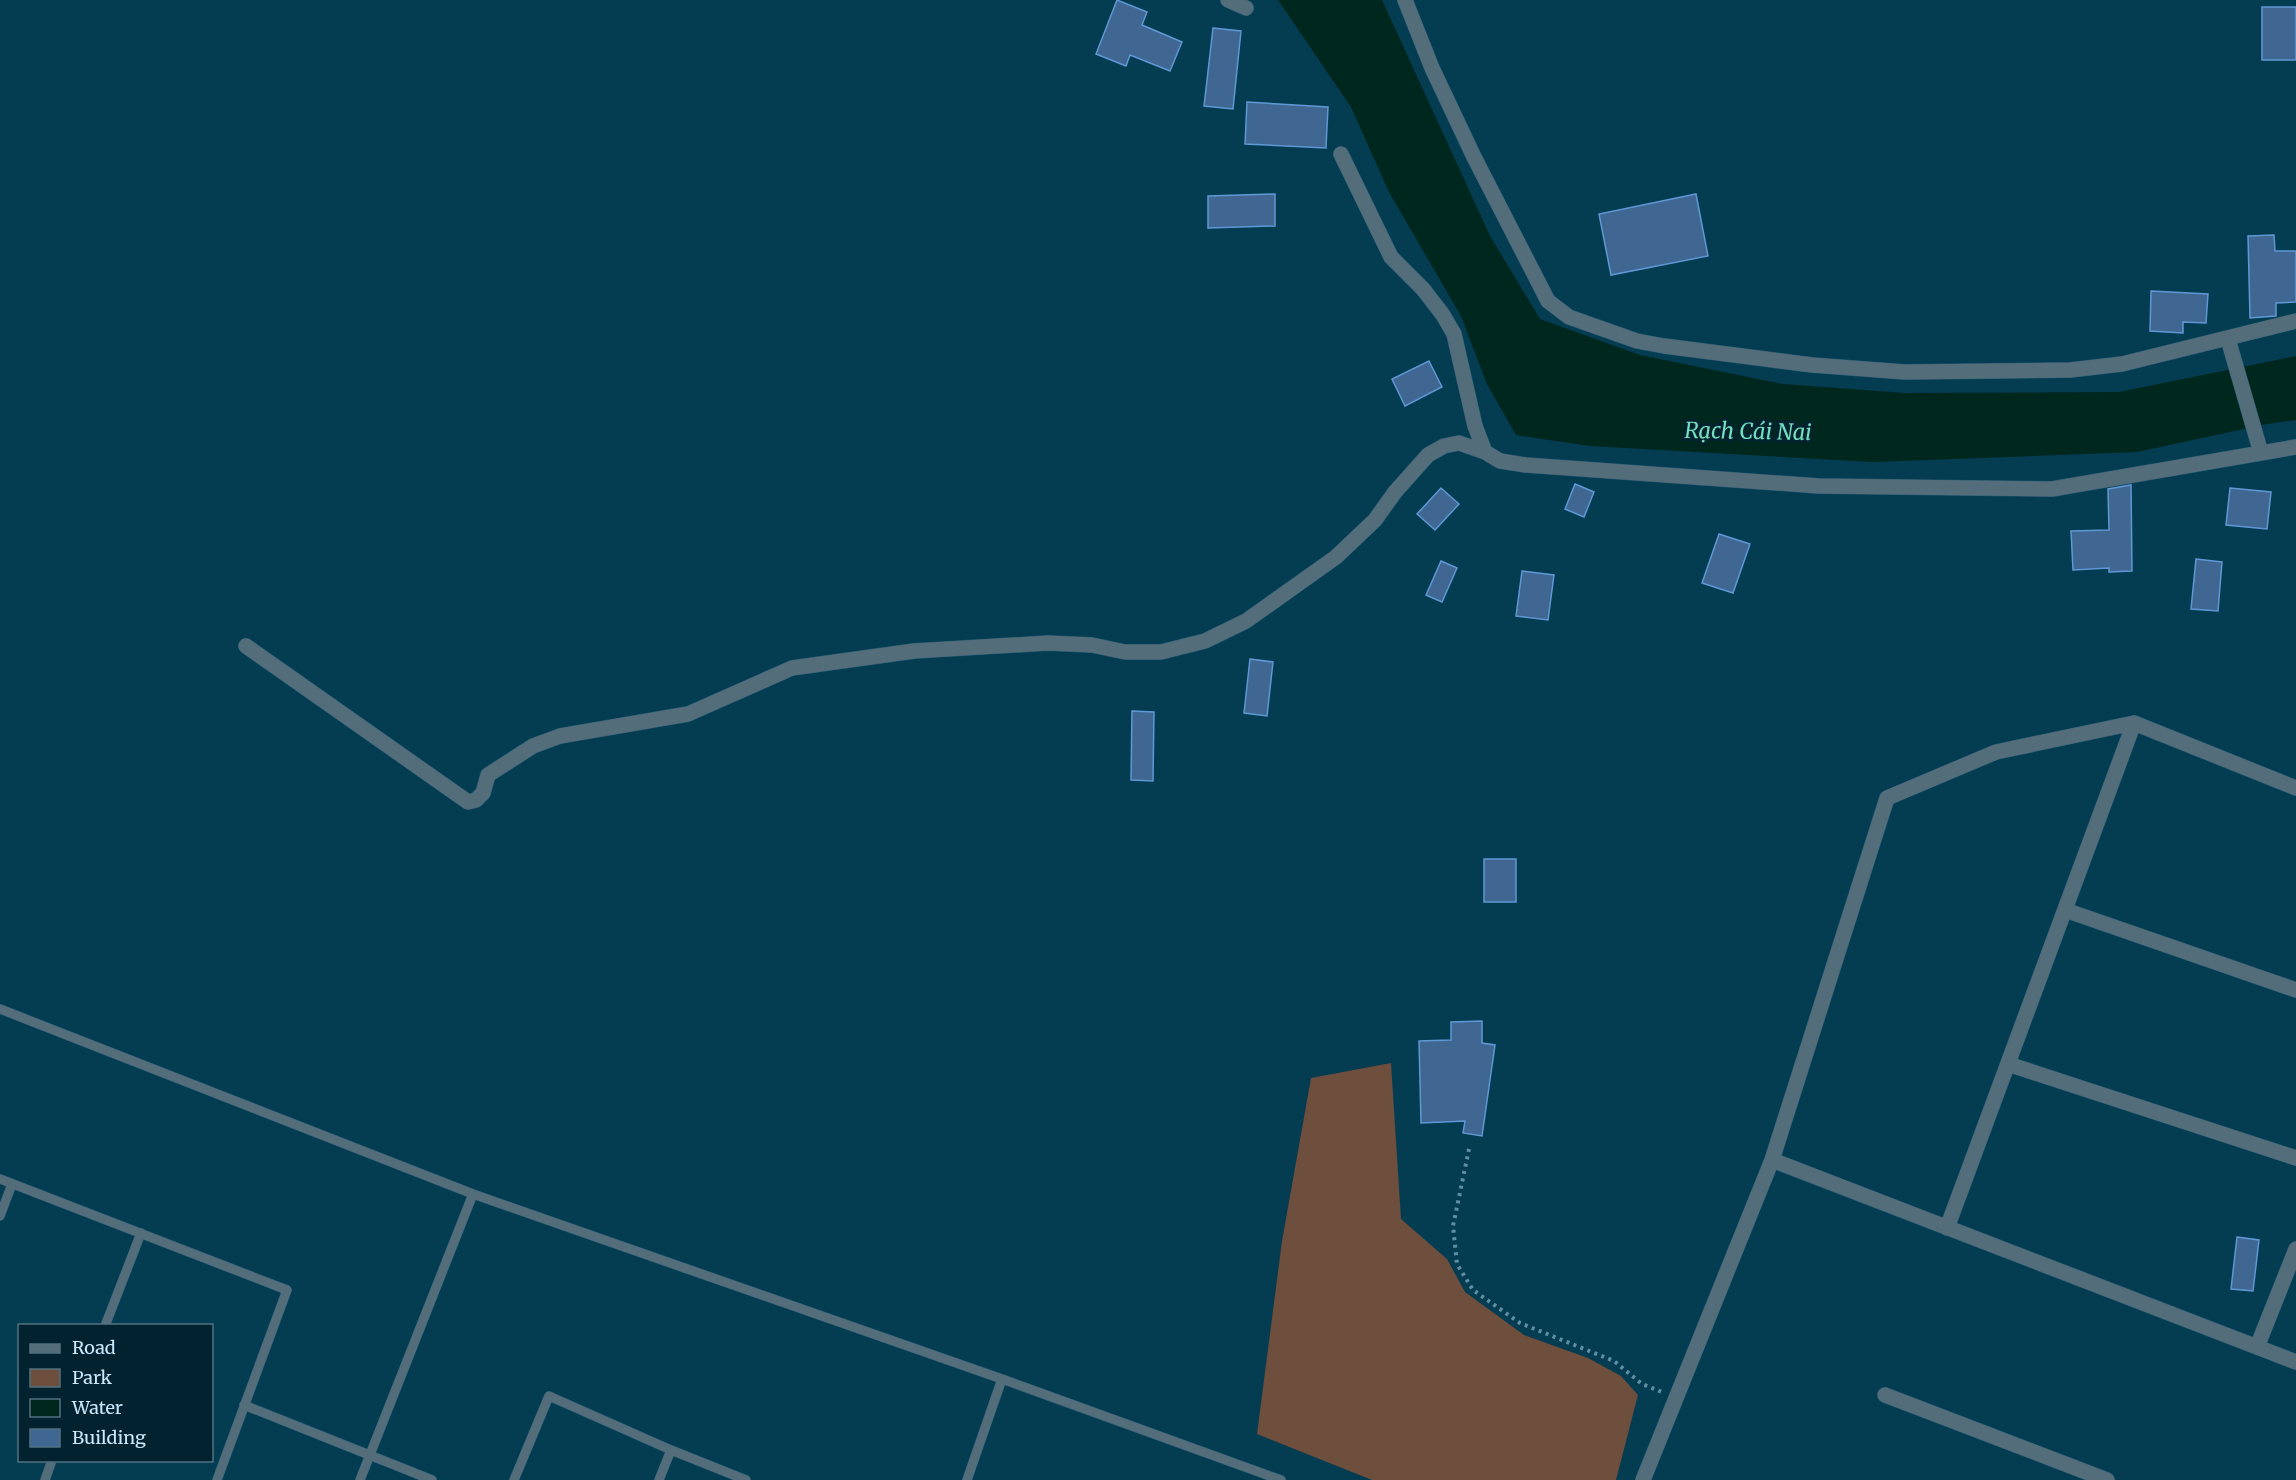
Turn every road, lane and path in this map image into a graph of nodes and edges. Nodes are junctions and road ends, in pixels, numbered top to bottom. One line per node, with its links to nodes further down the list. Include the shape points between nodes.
1 (1228, 0): 3 (street)
2 (1405, 0): 6 (street, via 1474,157 1548,301 1569,317 1637,341 1664,346 1812,365 1905,372 2070,370 2122,364)
3 (1246, 8)
4 (1341, 154): 8 (street, via 1391,257 1423,290 1454,334 1475,426)
5 (2296, 321): 6 (street)
6 (2228, 339): 9 (street)
7 (2296, 447): 9 (street)
8 (1485, 452): 9 (street, via 1500,461 1526,465 1807,485 2052,489); 10 (street, via 1459,443 1428,455 1375,520 1336,557 1246,621 1204,641 1161,652 1048,643 914,651 792,668 688,714 560,736 532,746 488,776 483,793 468,802)
9 (2261, 453)
10 (246, 646)
11 (2134, 723): 12 (street); 13 (street); 19 (street, via 1996,752 1887,798)
12 (2296, 788)
13 (2065, 910): 14 (street); 16 (street)
14 (2296, 990)
15 (0, 1009): 22 (lane)
16 (2008, 1064): 18 (street); 24 (street)
17 (1469, 1149): 32 (path, via 1453,1226 1457,1264 1473,1290 1520,1323 1614,1361 1642,1384)
18 (2296, 1158)
19 (1772, 1160): 24 (street); 32 (street)
20 (0, 1179): 21 (lane)
21 (12, 1184): 23 (lane); 25 (lane)
22 (473, 1194): 30 (lane); 35 (lane)
23 (0, 1216)
24 (1947, 1228): 28 (street)
25 (141, 1233): 27 (lane); 33 (lane, via 287,1290)
26 (2296, 1249): 28 (street)
27 (106, 1324)
28 (2257, 1347): 29 (street)
29 (2296, 1362)
30 (1002, 1379): 44 (lane); 45 (lane)
31 (1885, 1395): 47 (street)
32 (1676, 1398): 46 (street)
33 (244, 1405): 35 (lane); 38 (lane)
34 (671, 1450): 41 (lane, via 549,1396); 42 (lane); 43 (lane)
35 (370, 1455): 39 (lane); 40 (lane)
36 (52, 1462): 37 (lane)
37 (45, 1480)
38 (217, 1480)
39 (360, 1480)
40 (432, 1480)
41 (514, 1480)
42 (659, 1480)
43 (746, 1480)
44 (968, 1480)
45 (1281, 1480)
46 (1643, 1480)
47 (2107, 1480)

